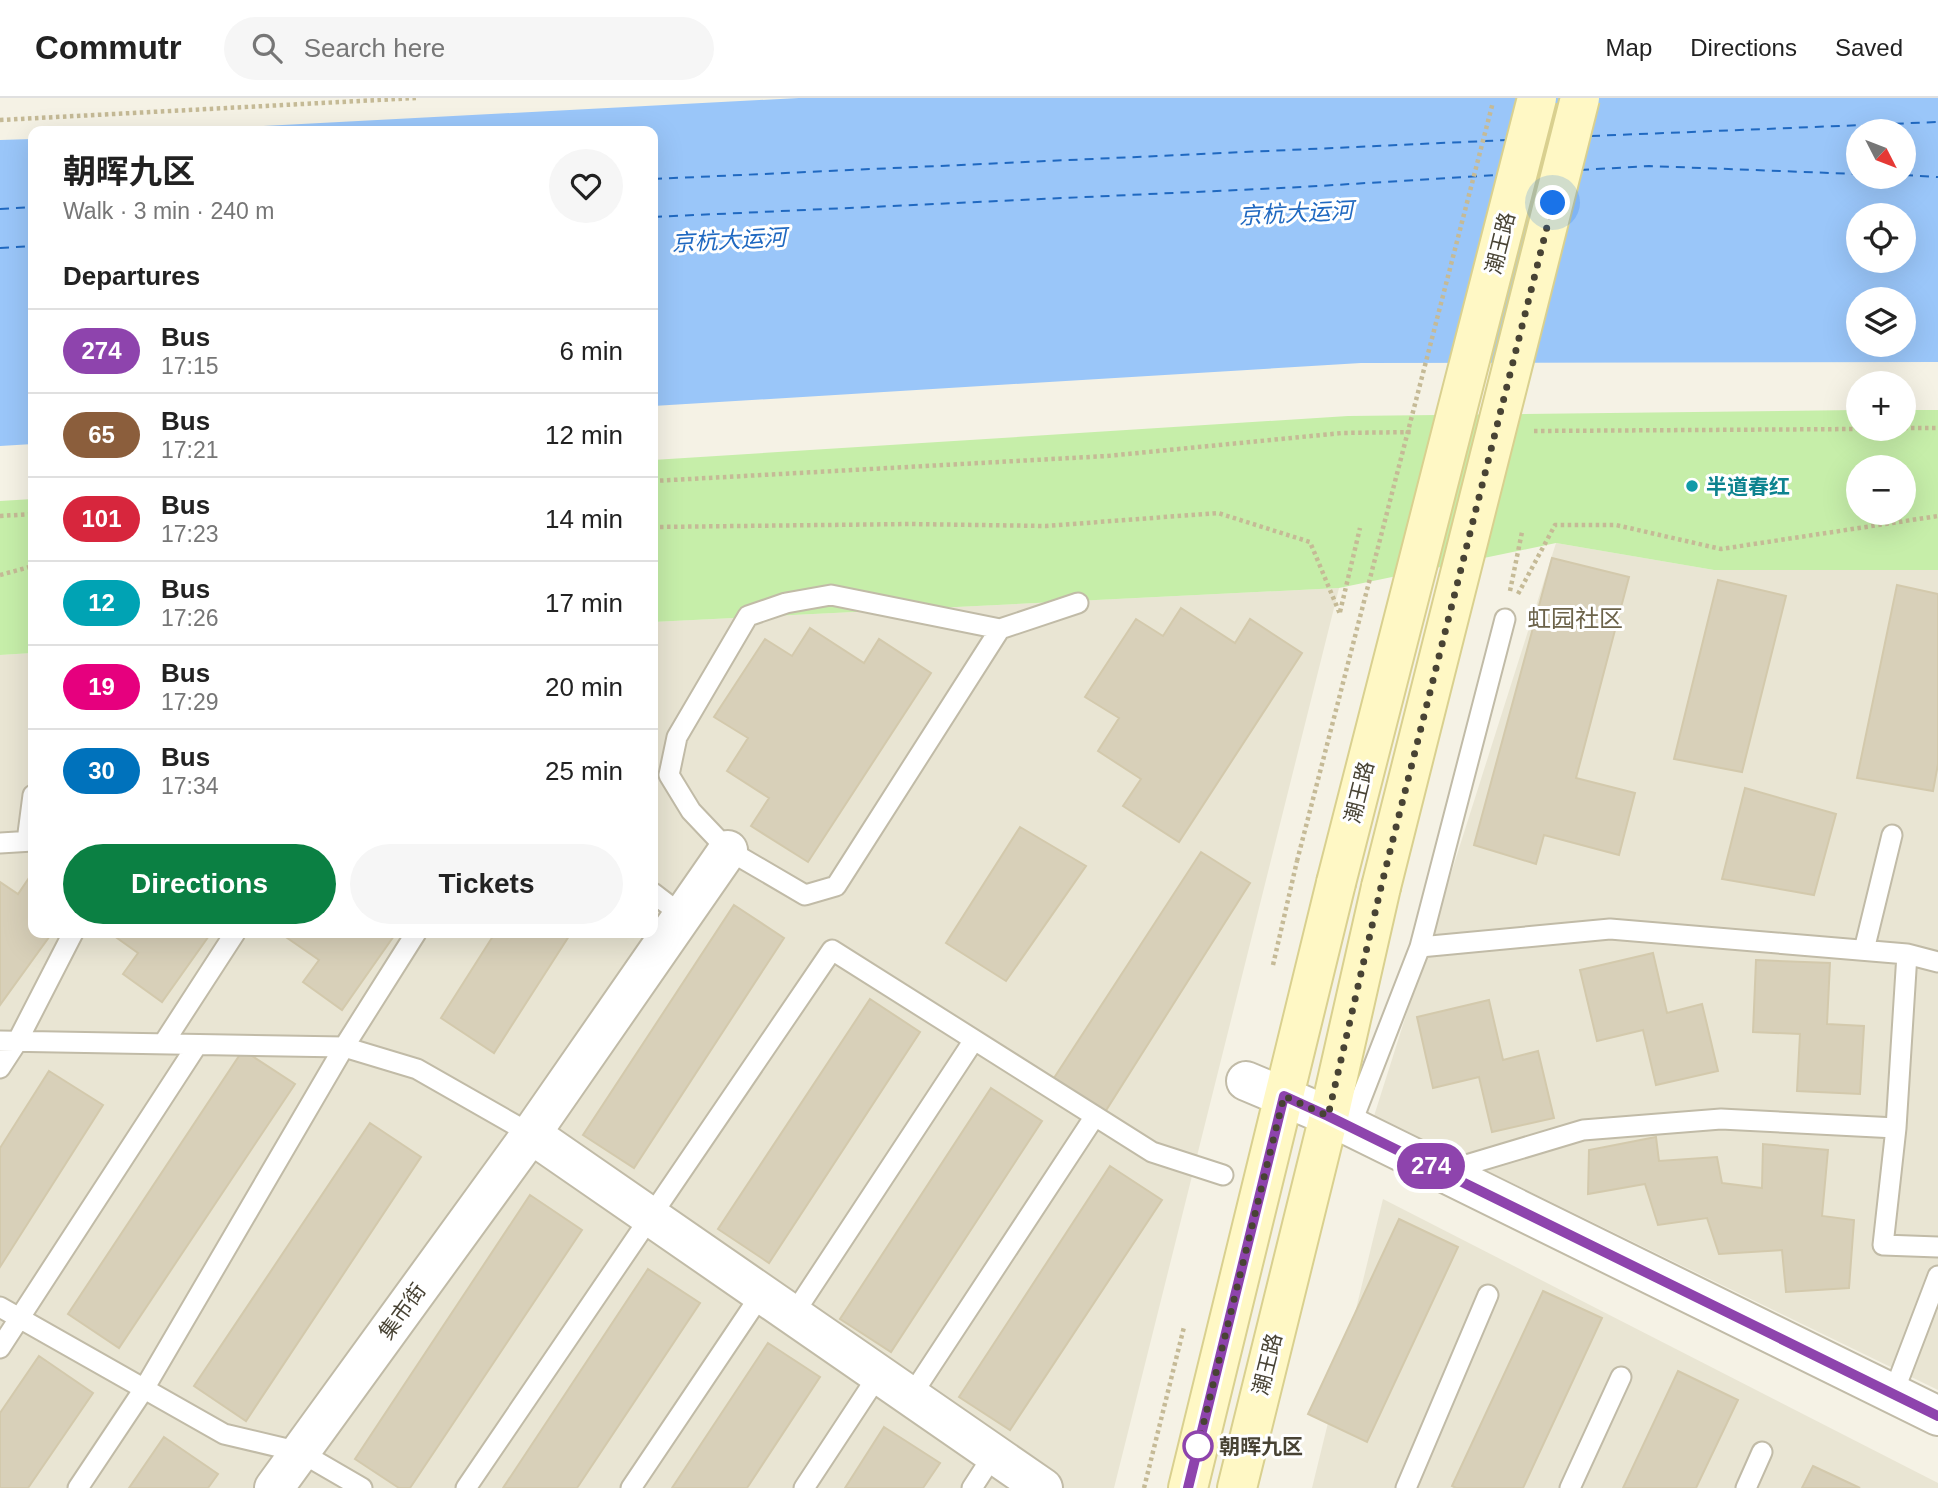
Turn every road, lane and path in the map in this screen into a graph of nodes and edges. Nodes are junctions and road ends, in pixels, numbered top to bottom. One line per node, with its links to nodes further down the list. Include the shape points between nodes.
1 (416, 98): 5 (path)
2 (1494, 98): 27 (path, bridge)
3 (1537, 98): 44 (main road, 潮王路, bridge)
4 (1580, 98): 46 (main road, 潮王路, bridge, via 1381,887)
5 (0, 120)
6 (1916, 428): 7 (path)
7 (1938, 428)
8 (1846, 429): 9 (path)
9 (1521, 431)
10 (1425, 432): 11 (path, via 1342,433 1107,456)
11 (658, 481)
12 (28, 514): 13 (path)
13 (0, 516)
14 (1938, 516): 21 (path, via 1721,549 1616,525 1555,525)
15 (658, 527): 16 (path, via 1046,526 1218,513 1310,542 1340,614)
16 (1360, 528)
17 (1522, 532): 21 (path)
18 (28, 567): 19 (path)
19 (0, 575)
20 (1077, 603): 22 (lane)
21 (1504, 619): 33 (lane)
22 (1000, 629): 26 (lane, via 836,887 806,895); 26 (lane, via 831,595 748,616 677,737 669,775 691,811)
23 (1892, 835): 34 (lane)
24 (28, 841): 25 (lane)
25 (0, 843)
26 (728, 850): 29 (street, 集市街)
27 (1297, 861)
28 (658, 897): 29 (lane)
29 (683, 916): 48 (street, 集市街)
30 (70, 938): 38 (lane)
31 (231, 938): 39 (lane)
32 (412, 938): 41 (lane)
33 (1420, 947): 34 (lane, via 1610,929); 46 (lane)
34 (1864, 950): 35 (lane)
35 (1907, 954): 36 (lane); 47 (lane)
36 (1938, 962)
37 (974, 1040): 45 (lane); 51 (lane, via 832,950); 57 (lane)
38 (8, 1042): 39 (lane); 42 (lane)
39 (163, 1044): 40 (lane)
40 (197, 1045): 41 (lane); 58 (lane)
41 (344, 1047): 48 (lane, via 417,1069); 62 (lane)
42 (0, 1068)
43 (1246, 1081): 44 (street)
44 (1284, 1096): 46 (street); 77 (main road, 潮王路)
45 (1095, 1116): 50 (lane, via 1152,1152); 64 (lane)
46 (1339, 1121): 49 (street); 78 (main road, 潮王路)
47 (1896, 1128): 49 (lane, via 1721,1119 1583,1130); 52 (lane, via 1883,1245)
48 (531, 1134): 51 (street); 66 (street, 集市街)
49 (1442, 1172): 63 (street)
50 (1223, 1175)
51 (651, 1217): 54 (street); 72 (lane)
52 (1938, 1247)
53 (1938, 1276): 63 (lane)
54 (762, 1293): 57 (street); 73 (lane)
55 (1488, 1294): 79 (lane)
56 (0, 1307): 58 (lane)
57 (793, 1315): 60 (street)
58 (20, 1318): 59 (lane); 62 (lane)
59 (0, 1348)
60 (879, 1374): 64 (street); 74 (lane)
61 (1621, 1377): 80 (lane)
62 (144, 1389): 66 (lane, via 224,1434); 69 (lane)
63 (1893, 1394): 65 (street)
64 (911, 1396): 68 (street)
65 (1938, 1416)
66 (300, 1452): 70 (street, 集市街); 71 (lane)
67 (1762, 1452): 81 (lane)
68 (994, 1454): 75 (lane); 76 (street)
69 (78, 1488)
70 (274, 1488)
71 (362, 1488)
72 (466, 1488)
73 (631, 1488)
74 (804, 1488)
75 (972, 1488)
76 (1044, 1488)
77 (1188, 1488)
78 (1237, 1488)
79 (1406, 1488)
80 (1570, 1488)
81 (1746, 1488)

